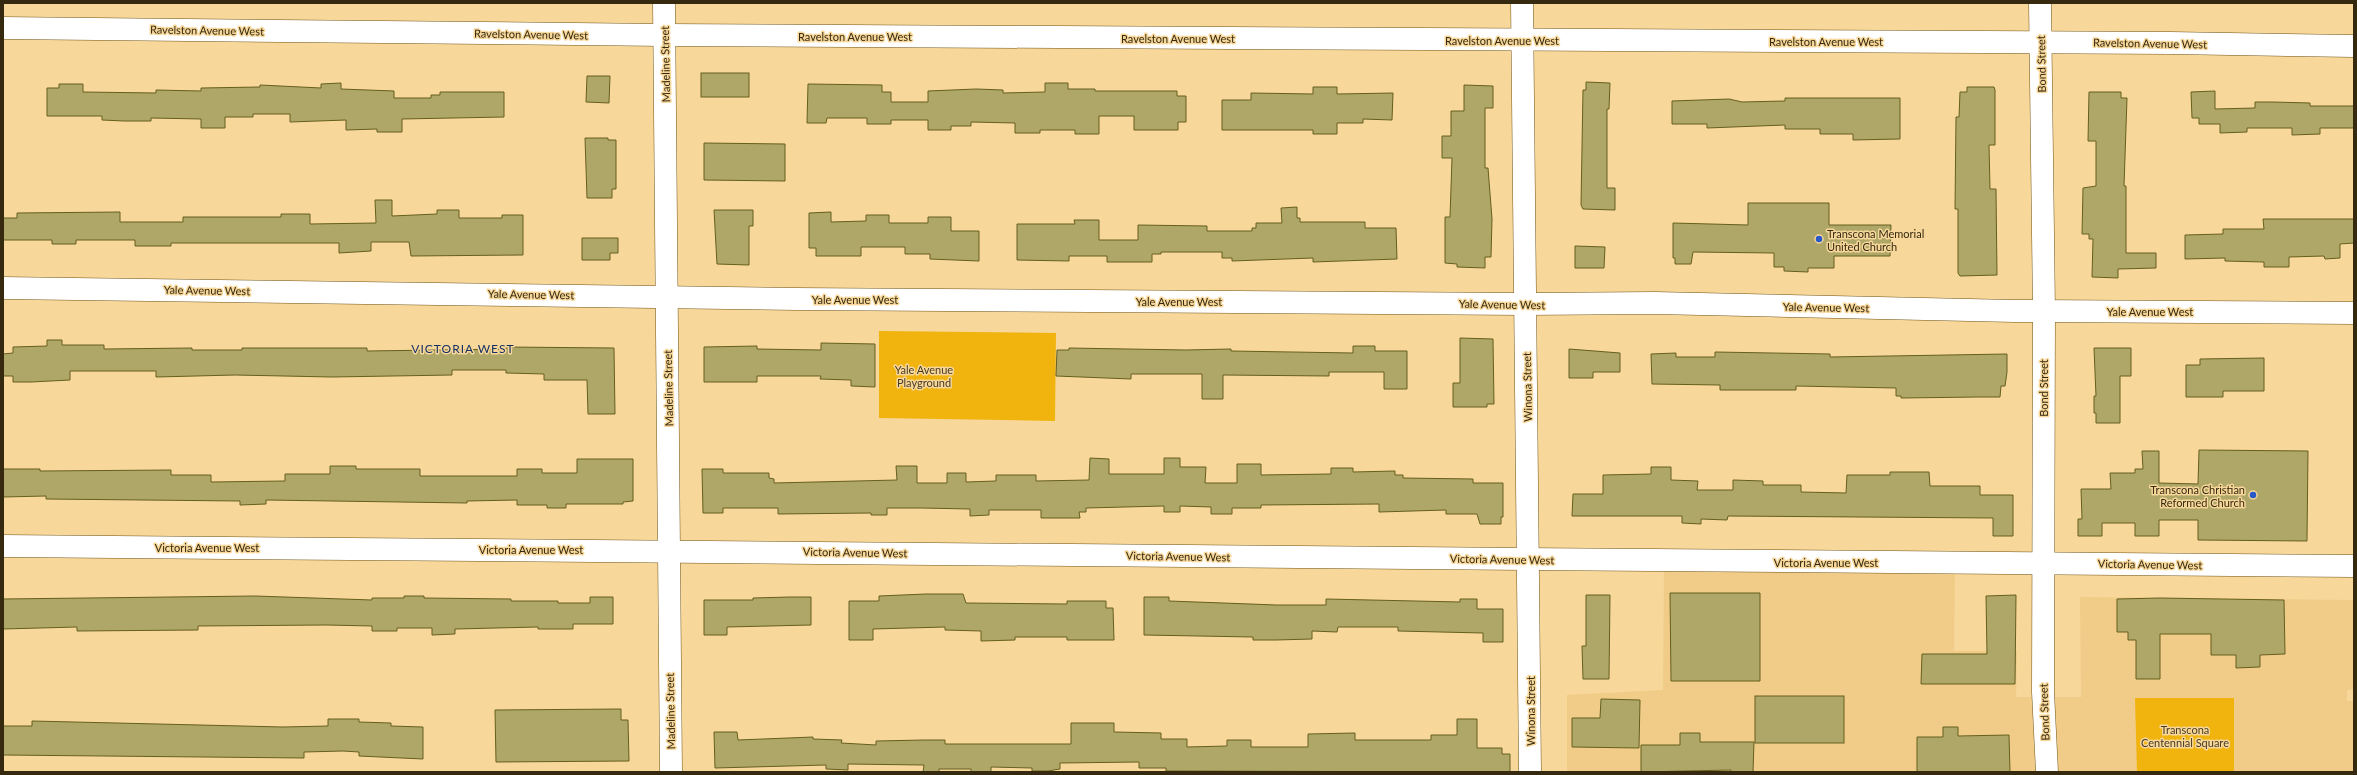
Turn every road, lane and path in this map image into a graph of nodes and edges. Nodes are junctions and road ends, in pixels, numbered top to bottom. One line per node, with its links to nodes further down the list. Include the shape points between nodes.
1 (664, 3): 5 (street, Madeline Street)
2 (1522, 3): 6 (street, Winona Street)
3 (2040, 3): 7 (street, Bond Street)
4 (3, 28): 5 (street, Ravelston Avenue West)
5 (664, 35): 6 (street, Ravelston Avenue West); 10 (street, Madeline Street)
6 (1522, 40): 7 (street, Ravelston Avenue West); 11 (street, Winona Street)
7 (2041, 42): 8 (street, Ravelston Avenue West); 12 (street, Bond Street)
8 (2354, 46)
9 (3, 288): 10 (street, Yale Avenue West)
10 (667, 296): 11 (street, Yale Avenue West); 15 (street, Madeline Street)
11 (1525, 304): 12 (street, Yale Avenue West, via 1655,303); 16 (street, Winona Street)
12 (2044, 310): 13 (street, Yale Avenue West); 17 (street, Bond Street)
13 (2354, 313)
14 (3, 546): 15 (street, Victoria Avenue West)
15 (667, 550): 16 (street, Victoria Avenue West); 19 (street, Madeline Street)
16 (1529, 560): 17 (street, Victoria Avenue West); 20 (street, Winona Street)
17 (2044, 563): 18 (street, Victoria Avenue West); 21 (street, Bond Street, via 2043,692)
18 (2354, 566)
19 (671, 772)
20 (1530, 772)
21 (2047, 772)

